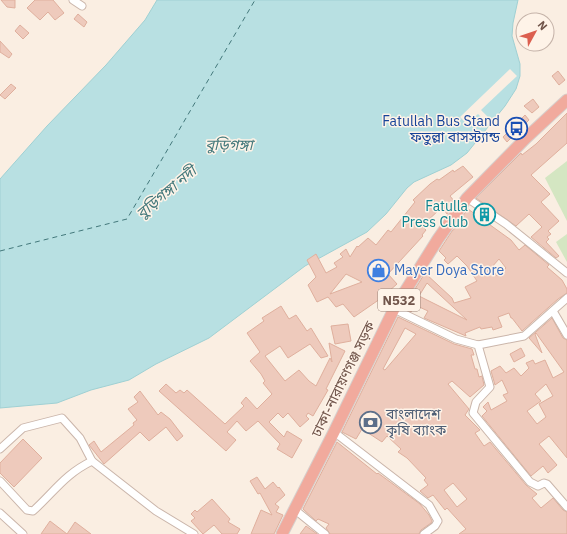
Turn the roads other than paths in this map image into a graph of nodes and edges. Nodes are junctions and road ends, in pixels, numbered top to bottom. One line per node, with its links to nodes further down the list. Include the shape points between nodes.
1 (73, 0): 2 (street)
2 (82, 6)
3 (567, 100): 4 (highway, ঢাকা-নারায়ণগঞ্জ সড়ক / N532)
4 (467, 198): 5 (street, via 506,224); 7 (highway, ঢাকা-নারায়ণগঞ্জ সড়ক / N532)
5 (567, 273)
6 (567, 298): 8 (street)
7 (394, 309): 10 (street, via 456,339); 11 (highway, ঢাকা-নারায়ণগঞ্জ সড়ক / N532)
8 (553, 311): 9 (street); 10 (street, via 524,336)
9 (567, 335)
10 (478, 345): 15 (street, via 490,387 476,402 473,414 530,482 538,486 547,484)
11 (334, 432): 16 (highway, ঢাকা-নারায়ণগঞ্জ সড়ক / N532); 22 (street, via 429,505 438,521)
12 (0, 449): 13 (street, via 23,428 62,418 80,438)
13 (92, 461): 14 (street, via 56,486 33,511 27,510); 19 (street, via 156,511)
14 (0, 481)
15 (567, 507)
16 (294, 509): 20 (highway, ঢাকা-নারায়ণগঞ্জ সড়ক / N532); 21 (street)
17 (0, 513): 18 (street)
18 (23, 534)
19 (194, 534)
20 (282, 534)
21 (325, 534)
22 (424, 534)

